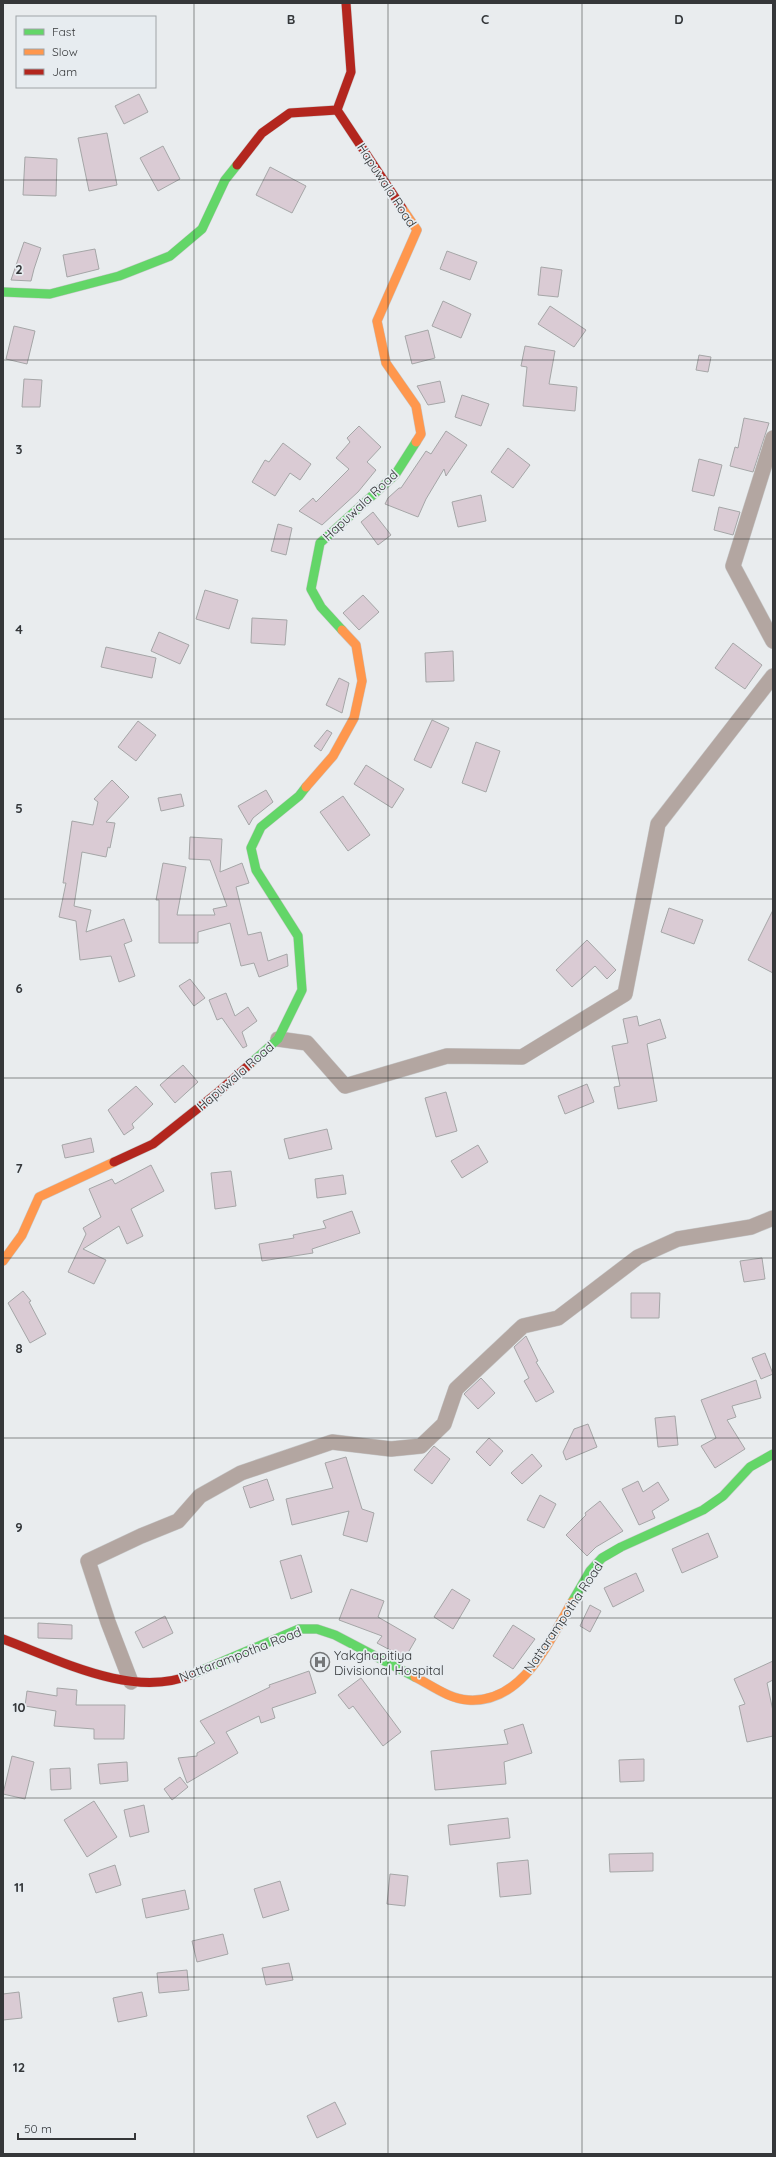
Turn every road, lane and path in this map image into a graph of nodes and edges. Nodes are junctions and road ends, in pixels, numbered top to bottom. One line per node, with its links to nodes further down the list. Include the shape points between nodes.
1 (346, 3): 2 (street, via 351,72)
2 (337, 110): 3 (street, via 290,113 262,133 225,180 202,229 170,256 119,276 50,294); 7 (street, Hapuwala Road, via 417,230 377,321 386,363 416,406 421,434 395,475 320,543 311,589 321,607 356,645 362,681 354,718 333,756 299,796 261,827 251,848 256,870 298,936 302,990)
3 (3, 292)
4 (773, 438): 5 (street, via 733,566)
5 (773, 641)
6 (773, 676): 7 (street, via 658,824 625,994 522,1057 447,1056 345,1086 307,1043)
7 (278, 1039): 9 (street, Hapuwala Road, via 216,1094 153,1144 38,1197 22,1234)
8 (773, 1218): 12 (street, via 751,1228 678,1239 638,1257 558,1318 523,1326 456,1389 444,1424 421,1446 391,1449 332,1442 241,1473 200,1496 178,1522 88,1561)
9 (3, 1261)
10 (773, 1454): 12 (street, Nattarampotha Road, via 750,1467 723,1496 703,1510 602,1558 590,1571 538,1658 517,1684 494,1697 468,1700 447,1694 361,1647 317,1629 299,1629 187,1677 155,1683)
11 (3, 1639): 12 (street, Nattarampotha Road, via 110,1678)
12 (131, 1682)

